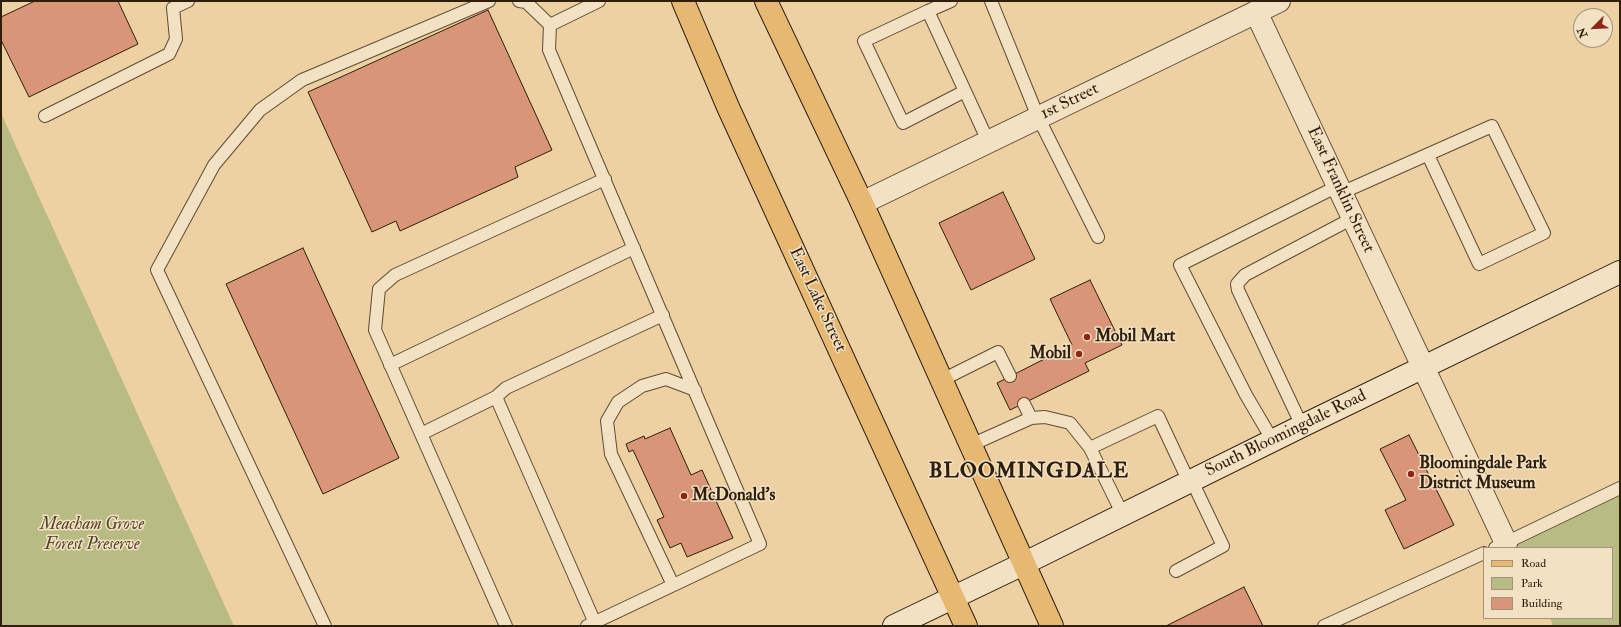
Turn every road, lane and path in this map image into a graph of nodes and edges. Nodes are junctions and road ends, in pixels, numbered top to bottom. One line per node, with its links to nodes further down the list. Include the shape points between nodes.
1 (188, 1): 14 (lane, via 173,8 176,39 169,54)
2 (489, 1): 49 (lane, via 302,80 260,110 214,165 157,270)
3 (519, 1): 12 (lane, via 526,2)
4 (599, 1): 12 (lane)
5 (683, 1): 47 (main road, East Lake Street, via 728,107)
6 (766, 1): 20 (main road)
7 (950, 1): 10 (lane)
8 (991, 1): 15 (lane)
9 (1279, 1): 11 (street, 1st Street)
10 (928, 11): 13 (lane); 13 (lane, via 864,41 903,124)
11 (1256, 12): 15 (street, 1st Street); 19 (street, East Franklin Street)
12 (550, 25): 18 (lane, via 549,50)
13 (965, 91): 16 (lane)
14 (45, 116)
15 (1038, 117): 16 (street, 1st Street); 22 (lane)
16 (988, 141): 20 (street, 1st Street)
17 (1428, 154): 17 (lane, via 1492,126 1544,233 1479,264); 19 (lane)
18 (604, 180): 23 (lane); 26 (lane, via 395,275 379,289 375,330)
19 (1340, 190): 21 (street, East Franklin Street); 36 (lane, via 1180,265 1246,395)
20 (862, 203): 29 (main road)
21 (1353, 218): 27 (street, East Franklin Street); 34 (lane, via 1245,275 1237,284)
22 (1098, 237)
23 (634, 248): 25 (lane); 26 (lane)
24 (1620, 272): 27 (street, South Bloomingdale Road)
25 (663, 316): 30 (lane); 31 (lane, via 506,388)
26 (390, 365): 35 (lane)
27 (1423, 367): 34 (street, South Bloomingdale Road); 42 (street, East Franklin Street)
28 (1010, 376): 29 (lane, via 998,352)
29 (942, 380): 37 (main road)
30 (695, 390): 46 (lane, via 760,544); 46 (lane, via 666,379 642,386 618,402 607,421 611,454)
31 (496, 397): 35 (lane); 48 (lane)
32 (1024, 404): 33 (lane)
33 (1031, 418): 37 (lane); 38 (lane, via 1045,417 1070,423)
34 (1302, 426): 36 (street, South Bloomingdale Road)
35 (421, 434): 50 (lane)
36 (1273, 441): 39 (street, South Bloomingdale Road)
37 (971, 445): 44 (main road)
38 (1090, 448): 39 (lane, via 1158,416); 41 (lane)
39 (1191, 481): 41 (street, South Bloomingdale Road); 45 (lane, via 1223,546)
40 (1620, 488): 42 (lane)
41 (1123, 515): 44 (street, South Bloomingdale Road)
42 (1500, 545)
43 (1483, 553): 54 (lane)
44 (1024, 564): 47 (street, South Bloomingdale Road); 53 (main road)
45 (1176, 571)
46 (673, 586): 48 (lane)
47 (953, 597): 51 (street, South Bloomingdale Road); 52 (main road, East Lake Street)
48 (591, 624)
49 (325, 626)
50 (506, 626)
51 (894, 626)
52 (966, 626)
53 (1052, 626)
54 (1324, 626)

